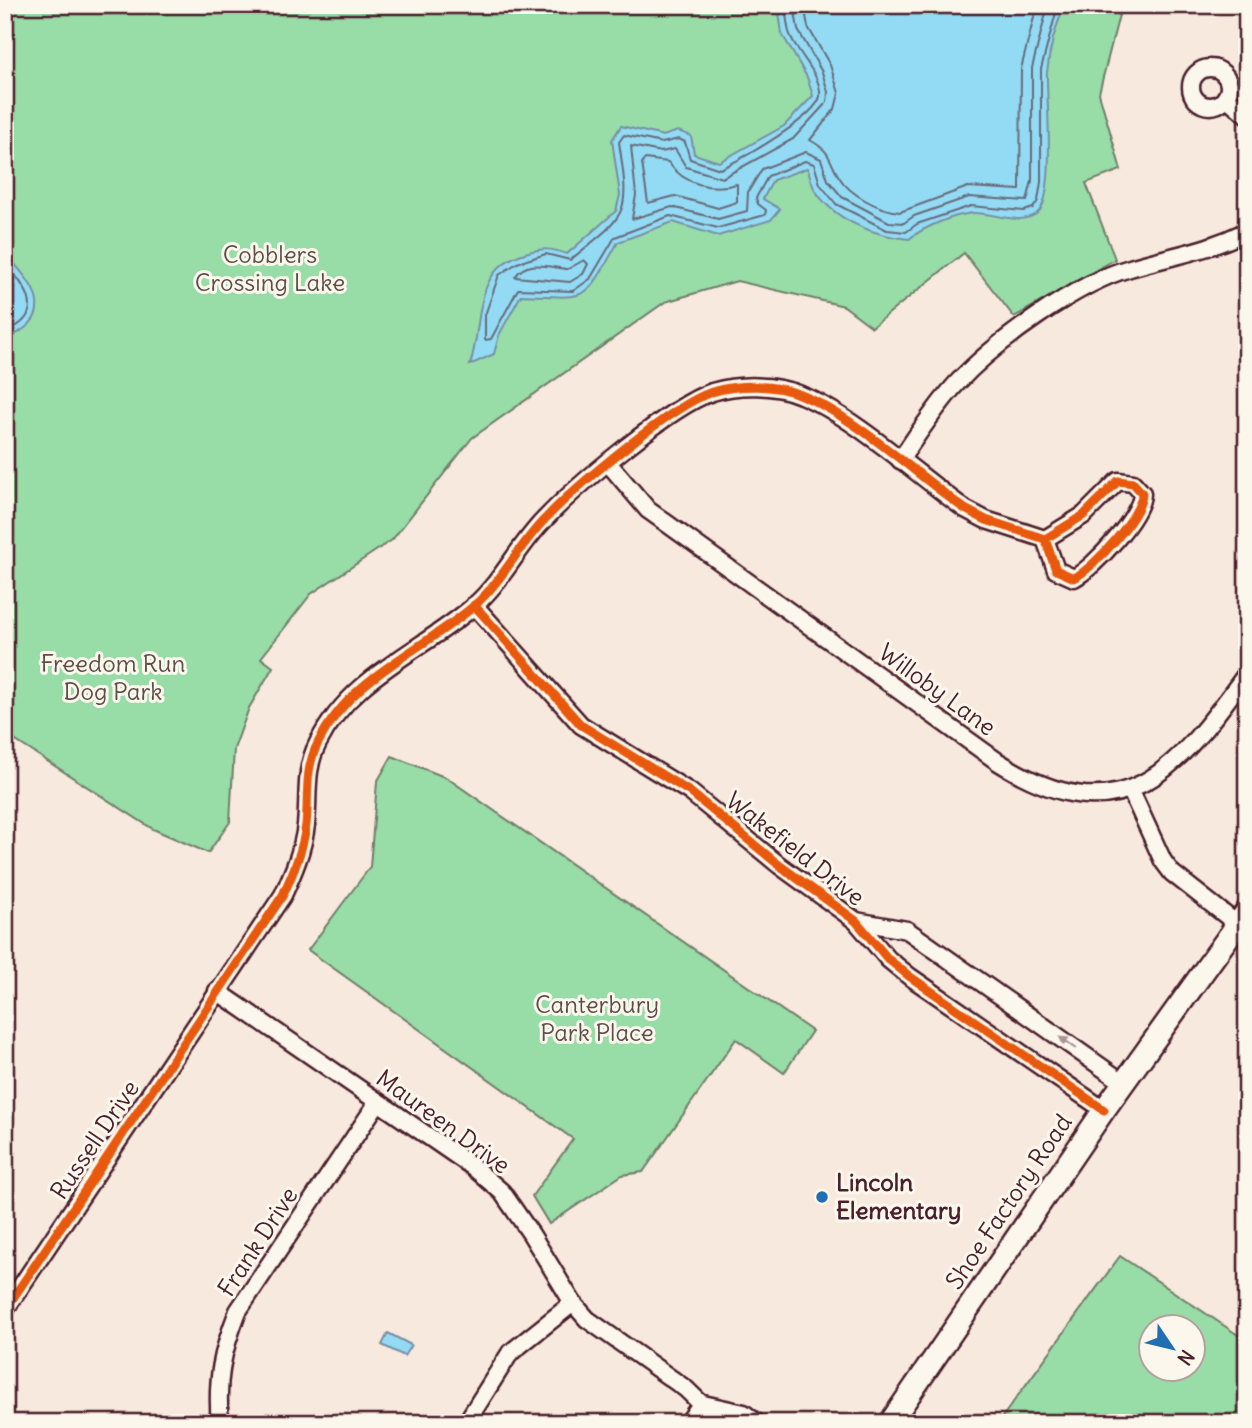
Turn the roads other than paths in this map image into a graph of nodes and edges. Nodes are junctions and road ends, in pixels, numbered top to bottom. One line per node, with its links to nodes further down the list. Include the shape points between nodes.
1 (1226, 97): 2 (street)
2 (1247, 115)
3 (1247, 231): 4 (street, via 1206,250 1107,277 1042,314 956,384)
4 (900, 460): 5 (street, Russell Drive, via 822,404 799,394 753,387 713,392 698,399); 6 (street, Russell Drive, via 965,509)
5 (609, 464): 7 (street, Russell Drive, via 542,521); 9 (street, Willoby Lane, via 648,510 1018,775 1080,794)
6 (1045, 539): 6 (street, via 1084,515 1118,481 1133,483 1142,493 1139,510 1080,575 1068,577 1056,570)
7 (474, 606): 11 (street, Wakefield Drive, via 581,725 690,792); 12 (street, Russell Drive, via 373,676 330,722 307,774 303,841 290,880)
8 (1247, 673): 9 (street, Willoby Lane, via 1194,744 1157,776)
9 (1130, 789): 10 (street, via 1172,873)
10 (1242, 918): 13 (street, Shoe Factory Road)
11 (856, 921): 13 (street, Wakefield Drive, one-way to 11, via 907,930); 15 (street, Wakefield Drive, via 881,952 909,976)
12 (218, 992): 14 (street, Maureen Drive); 17 (street, Russell Drive)
13 (1124, 1083): 15 (street, Shoe Factory Road)
14 (378, 1102): 16 (street, Maureen Drive, via 502,1192); 19 (street, Frank Drive, via 238,1311 223,1348 217,1390)
15 (1104, 1110): 24 (street, Shoe Factory Road)
16 (573, 1303): 18 (street, Maureen Drive, via 593,1325); 20 (street, via 510,1353)
17 (5, 1310)
18 (701, 1404): 21 (street); 22 (street, Maureen Drive); 23 (street, Maureen Drive, via 744,1413)
19 (220, 1423)
20 (466, 1423)
21 (688, 1423)
22 (721, 1423)
23 (757, 1423)
24 (890, 1423)

